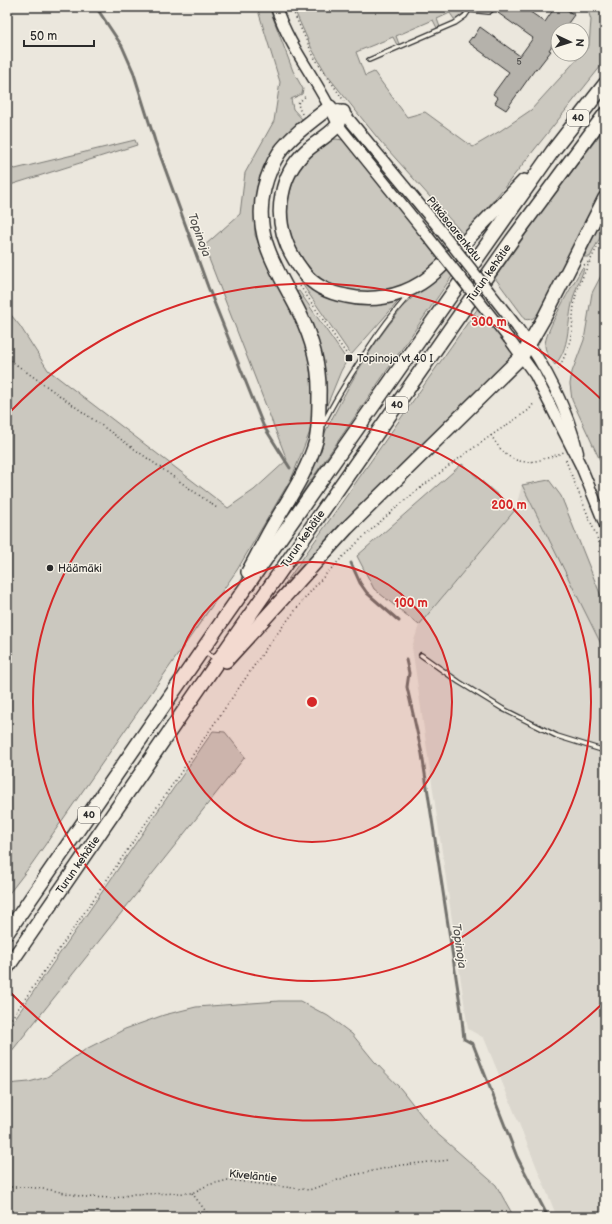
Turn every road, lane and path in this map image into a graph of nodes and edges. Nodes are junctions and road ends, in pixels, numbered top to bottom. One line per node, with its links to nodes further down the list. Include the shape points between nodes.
1 (276, 7): 7 (street, Pitkäsaarenkatu, via 290,40)
2 (495, 7): 3 (lane, via 489,12)
3 (469, 8): 4 (lane, via 465,16 455,23)
4 (369, 60)
5 (605, 84): 12 (highway, Turun kehätie / 40)
6 (307, 95): 10 (path, via 298,103)
7 (330, 107): 8 (street, Pitkäsaarenkatu); 11 (street, Pitkäsaarenkatu); 22 (highway, via 279,153 265,184 261,211 264,240 300,314 316,359 319,395)
8 (343, 112): 11 (highway); 16 (street, Pitkäsaarenkatu, bridge, via 434,222)
9 (605, 114): 32 (highway, Turun kehätie / 40, via 512,240)
10 (305, 117)
11 (338, 125): 15 (highway, via 301,156 285,184 280,220 282,233 292,256 316,284 327,291 355,298 381,298); 17 (street, Pitkäsaarenkatu, bridge)
12 (552, 152): 15 (highway, via 444,264); 29 (highway, Turun kehätie / 40)
13 (605, 198): 16 (highway)
14 (605, 233): 19 (path, via 576,294 569,345)
15 (421, 283): 22 (lane, via 389,320 352,373 334,401)
16 (529, 344): 17 (highway); 25 (street, Pitkäsaarenkatu, via 560,400 574,436)
17 (522, 356): 25 (street, Pitkäsaarenkatu, via 535,375); 33 (highway, via 328,548)
18 (7, 358): 26 (path)
19 (558, 369)
20 (534, 403): 21 (path, via 528,410)
21 (491, 435): 24 (path, via 497,446 516,461 535,462); 37 (path, via 465,453 381,522 330,570 299,605)
22 (316, 440): 29 (highway, via 298,483 270,530)
23 (563, 448): 24 (path)
24 (564, 452): 28 (path)
25 (581, 466): 27 (street, Pitkäsaarenkatu)
26 (217, 508)
27 (605, 525)
28 (605, 557)
29 (225, 617): 30 (highway, Turun kehätie / 40)
30 (203, 650): 32 (lane); 35 (highway, Turun kehätie / 40)
31 (421, 655): 34 (lane, via 503,709 557,736)
32 (218, 661): 33 (highway, Turun kehätie / 40)
33 (192, 700): 36 (highway, Turun kehätie / 40)
34 (605, 751)
35 (7, 933)
36 (7, 968)
37 (7, 1025)
38 (450, 1160): 40 (path, Kiveläntie, via 364,1172 309,1190 228,1180 208,1185)
39 (7, 1187): 40 (path, Kiveläntie, via 52,1190 84,1197 115,1198 134,1194)
40 (192, 1193): 41 (path)
41 (210, 1217)

